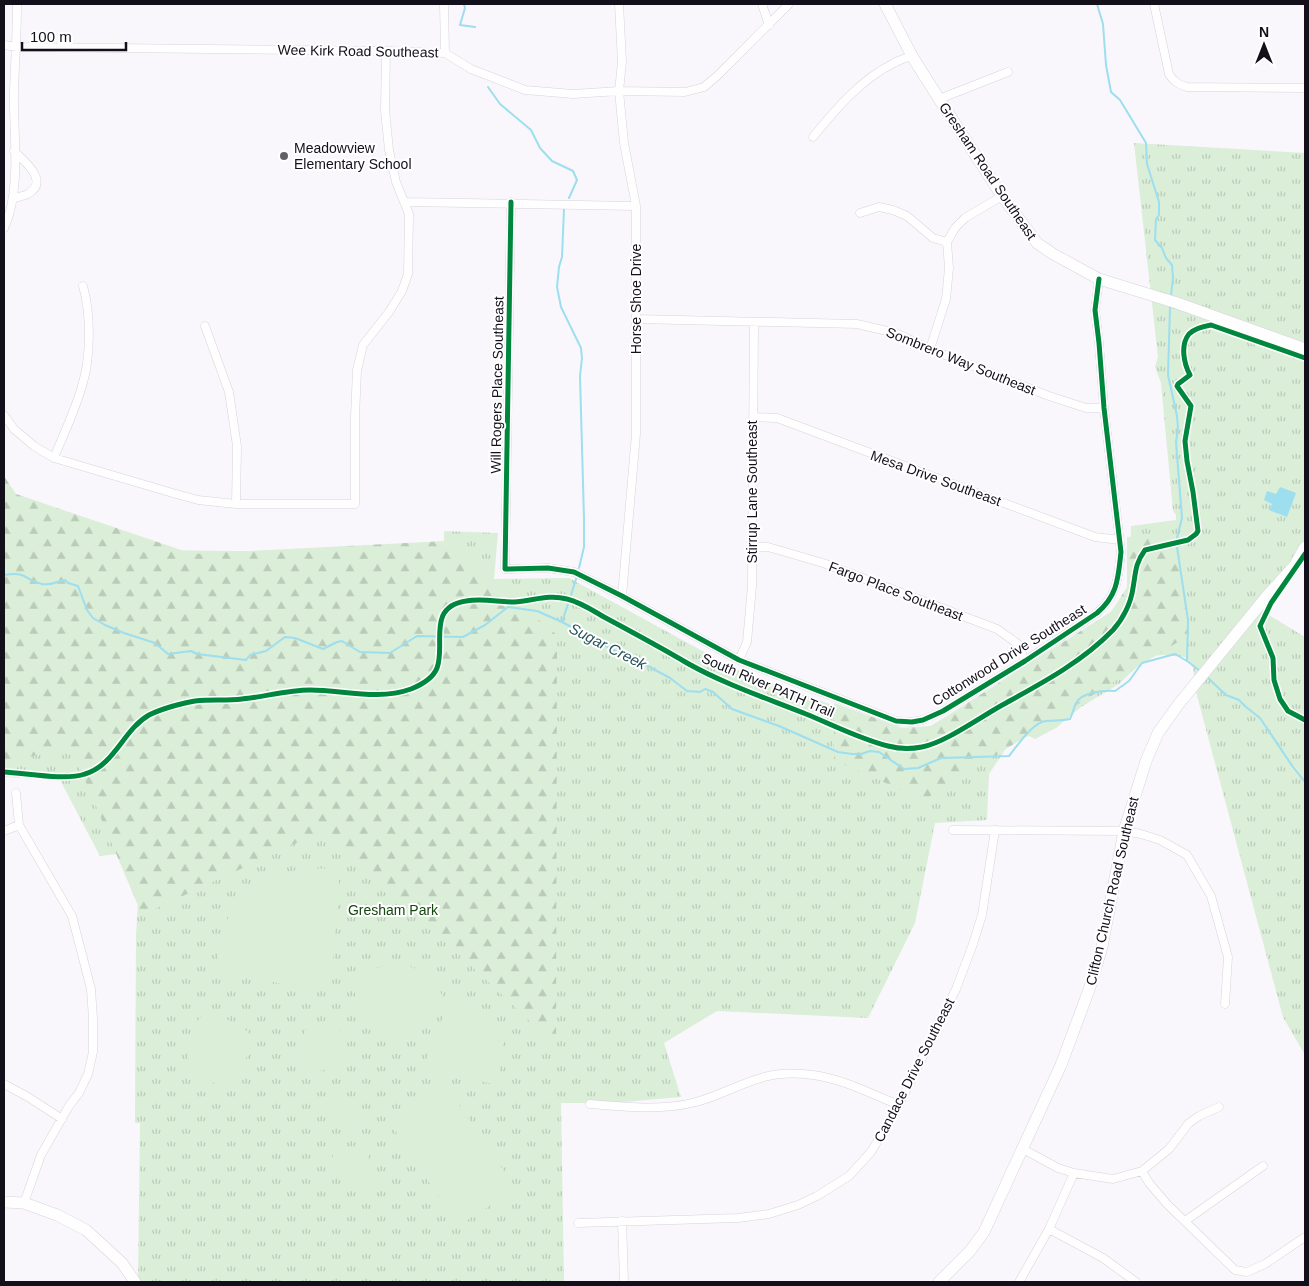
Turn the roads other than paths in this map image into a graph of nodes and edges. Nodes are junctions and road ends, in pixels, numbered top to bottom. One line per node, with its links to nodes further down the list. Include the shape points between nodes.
1 (17, 4): 10 (street)
2 (444, 4): 12 (street)
3 (619, 4): 16 (street, Horse Shoe Drive, via 622,62)
4 (762, 4): 8 (street)
5 (789, 4): 8 (street, Wee Kirk Road Southeast)
6 (888, 4): 13 (street, Gresham Road Southeast)
7 (1154, 4): 15 (street, via 1169,74 1177,84 1187,87)
8 (769, 25): 16 (street, Wee Kirk Road Southeast, via 704,87 685,92)
9 (4, 45): 10 (street, Wee Kirk Road Southeast)
10 (17, 47): 11 (street, Wee Kirk Road Southeast); 19 (street)
11 (386, 50): 12 (street, Wee Kirk Road Southeast); 22 (street, via 385,110 389,150 396,182)
12 (445, 53): 16 (street, Wee Kirk Road Southeast, via 471,69 525,90 573,94)
13 (912, 56): 17 (street, Gresham Road Southeast); 18 (street, via 869,79 834,112)
14 (1008, 72): 17 (street)
15 (1305, 88)
16 (619, 90): 24 (street, Horse Shoe Drive, via 624,143)
17 (939, 99): 20 (street, Gresham Road Southeast)
18 (813, 138)
19 (14, 151): 21 (street); 21 (street, via 34,171 36,178 35,187 29,194)
20 (1002, 196): 27 (street, via 965,218); 28 (street, Gresham Road Southeast, via 1037,243)
21 (13, 199): 26 (street)
22 (405, 202): 23 (street); 39 (street, via 409,214 408,274 402,292 363,345 357,370 355,504)
23 (511, 202): 24 (street); 43 (street, Will Rogers Place Southeast)
24 (636, 206): 30 (street, Horse Shoe Drive)
25 (860, 213): 27 (street, via 879,207 894,210 907,216 933,238)
26 (4, 228)
27 (947, 242): 33 (street, via 946,299)
28 (1099, 279): 34 (street, Gresham Road Southeast); 35 (street, Cottonwood Drive Southeast, via 1095,310)
29 (83, 286): 38 (street, via 88,304 88,346 83,385)
30 (636, 319): 31 (street, Sombrero Way Southeast); 44 (street, Horse Shoe Drive, via 636,434)
31 (754, 322): 33 (street, Sombrero Way Southeast, via 857,324 896,333); 37 (street, Stirrup Lane Southeast)
32 (204, 326): 39 (street, via 229,392 237,446)
33 (930, 349): 35 (street, Sombrero Way Southeast, via 1049,396 1086,408)
34 (1305, 349)
35 (1104, 408): 40 (street, Cottonwood Drive Southeast)
36 (4, 415): 38 (street, via 14,429)
37 (753, 417): 40 (street, Mesa Drive Southeast, via 776,418 1095,537); 41 (street, Stirrup Lane Southeast)
38 (54, 458): 39 (street, via 198,500)
39 (236, 504)
40 (1120, 540): 46 (street, Cottonwood Drive Southeast, via 1119,576 1106,605)
41 (752, 547): 45 (street, Stirrup Lane Southeast, via 749,625); 46 (street, Fargo Place Southeast, via 778,549 823,563 997,629 1018,644)
42 (1305, 547): 52 (street, Clifton Church Road Southeast, via 1295,565 1158,733)
43 (505, 569): 44 (street, Cottonwood Drive Southeast, via 548,568 574,572)
44 (622, 596): 45 (street, Cottonwood Drive Southeast)
45 (740, 660): 46 (street, Cottonwood Drive Southeast, via 868,711 896,721 912,722 944,711)
46 (1025, 661)
47 (16, 793): 48 (street)
48 (19, 825): 51 (street); 58 (street, via 72,916 91,989 93,1052 88,1074)
49 (953, 830): 50 (street)
50 (996, 830): 52 (street); 56 (street, Candace Drive Southeast, via 975,940 952,997)
51 (4, 831)
52 (1124, 831): 53 (street, via 1160,840 1187,855 1211,896 1228,957); 59 (street, Clifton Church Road Southeast, via 1102,947 1090,987 1060,1065)
53 (1225, 1004)
54 (4, 1084): 58 (street)
55 (590, 1104): 56 (street, via 630,1108 685,1105 764,1077 787,1074 837,1080)
56 (898, 1105): 65 (street, Candace Drive Southeast, via 871,1152 849,1176 798,1205 743,1218)
57 (1219, 1108): 61 (street, via 1189,1123 1169,1149)
58 (62, 1119): 64 (street, via 41,1154)
59 (1021, 1148): 62 (street); 72 (street, Clifton Church Road Southeast, via 984,1232)
60 (1263, 1166): 66 (street)
61 (1142, 1171): 62 (street, via 1113,1179); 66 (street, via 1149,1183)
62 (1074, 1173): 68 (street)
63 (4, 1202): 64 (street)
64 (24, 1203): 70 (street, via 86,1230 122,1263)
65 (622, 1221): 67 (street, Candace Drive Southeast); 71 (street)
66 (1185, 1221): 69 (street, via 1235,1270 1241,1272 1265,1264)
67 (578, 1222)
68 (1049, 1229): 73 (street); 74 (street, via 1103,1258)
69 (1305, 1237)
70 (135, 1282)
71 (624, 1282)
72 (939, 1282)
73 (1019, 1282)
74 (1136, 1282)

